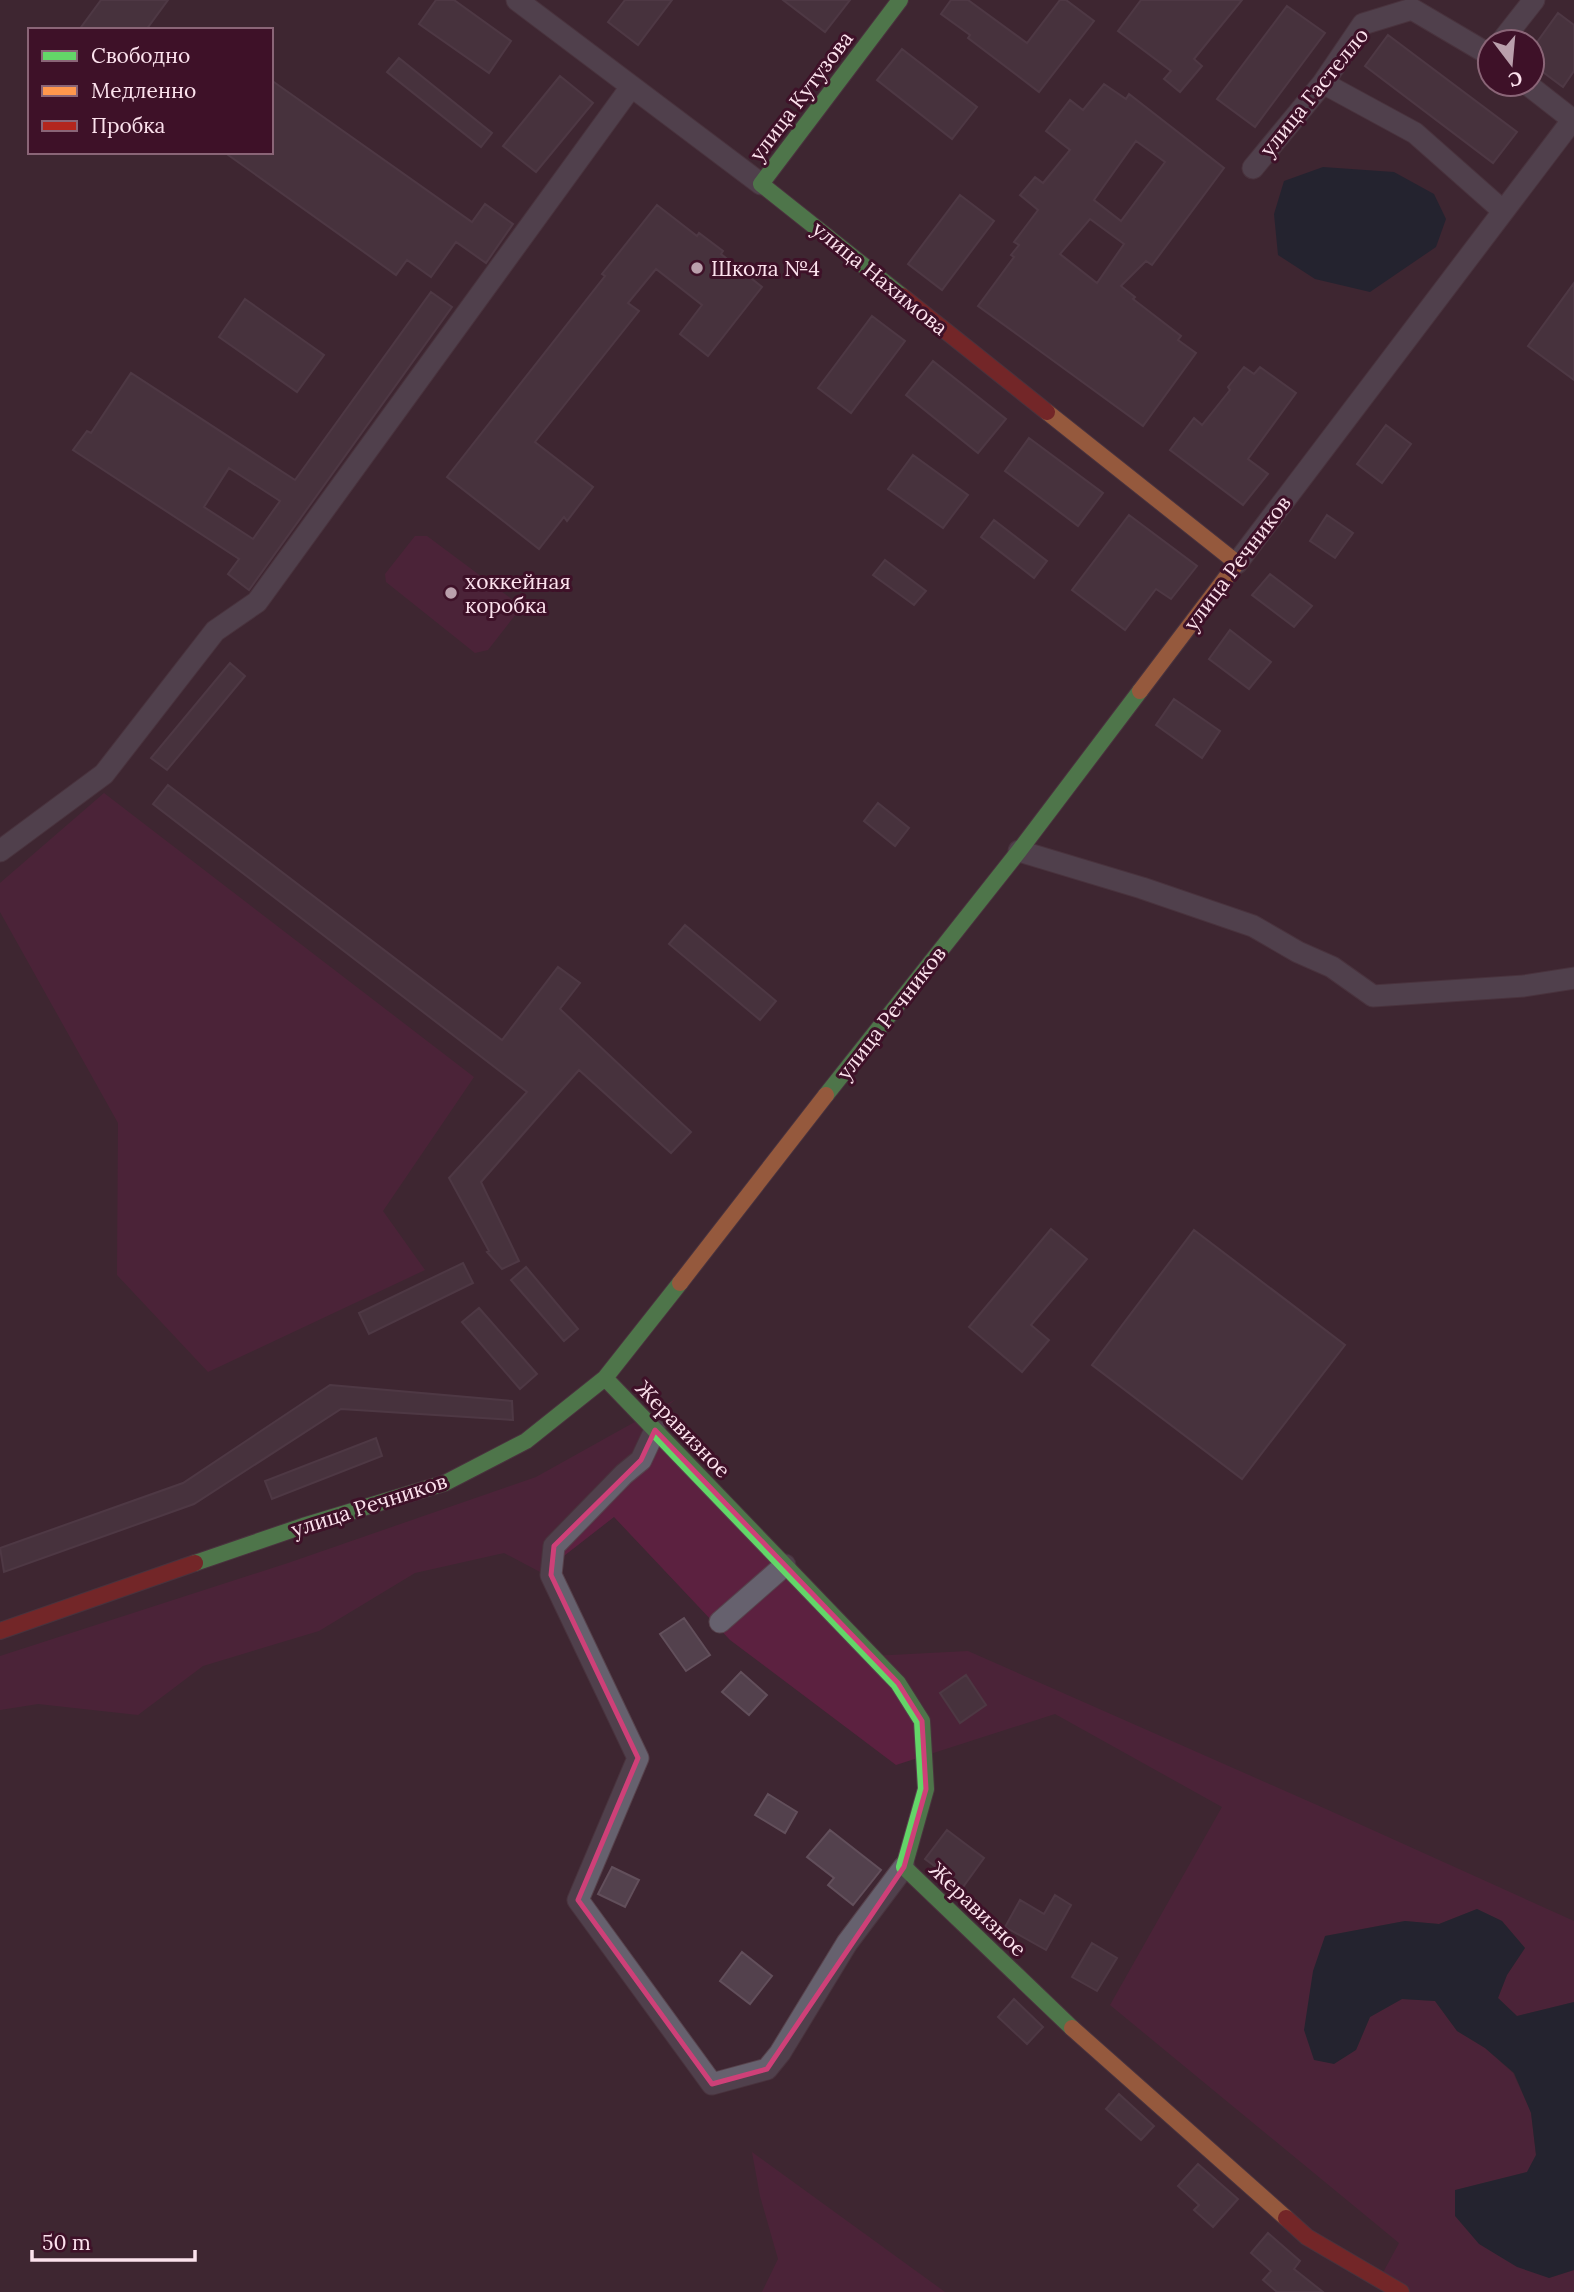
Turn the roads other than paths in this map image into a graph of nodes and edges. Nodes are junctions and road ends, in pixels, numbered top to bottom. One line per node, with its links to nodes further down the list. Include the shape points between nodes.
1 (517, 0): 7 (street, улица Нахимова)
2 (900, 0): 11 (street, улица Кутузова)
3 (1534, 0): 4 (street)
4 (1512, 28)
5 (1476, 47): 6 (street, улица Гастелло, via 1412,9 1363,24)
6 (1323, 83): 10 (street, улица Гастелло); 12 (street, via 1415,133)
7 (631, 87): 11 (street, улица Нахимова); 14 (street, via 257,602 215,631 104,774)
8 (1545, 98): 9 (street)
9 (1573, 119): 12 (street, улица Речников)
10 (1253, 168)
11 (761, 184): 13 (street, улица Нахимова)
12 (1502, 211): 13 (street, улица Речников)
13 (1237, 563): 15 (street, улица Речников)
14 (0, 851)
15 (1019, 851): 16 (street, via 1253,926 1332,967 1373,996 1524,986); 17 (street, улица Речников)
16 (1574, 978)
17 (605, 1378): 18 (street, Жеравизное); 21 (street, улица Речников, via 526,1441 445,1483 303,1526)
18 (655, 1430): 19 (street, Жеравизное); 22 (street, via 641,1460 554,1546 551,1575 638,1758 578,1900 712,2084 767,2069 847,1944)
19 (785, 1565): 20 (street); 22 (street, Жеравизное, via 898,1683 922,1721 926,1789)
20 (720, 1622)
21 (0, 1631)
22 (904, 1867): 23 (street, Жеравизное, via 1096,2051 1307,2237)
23 (1401, 2292)

